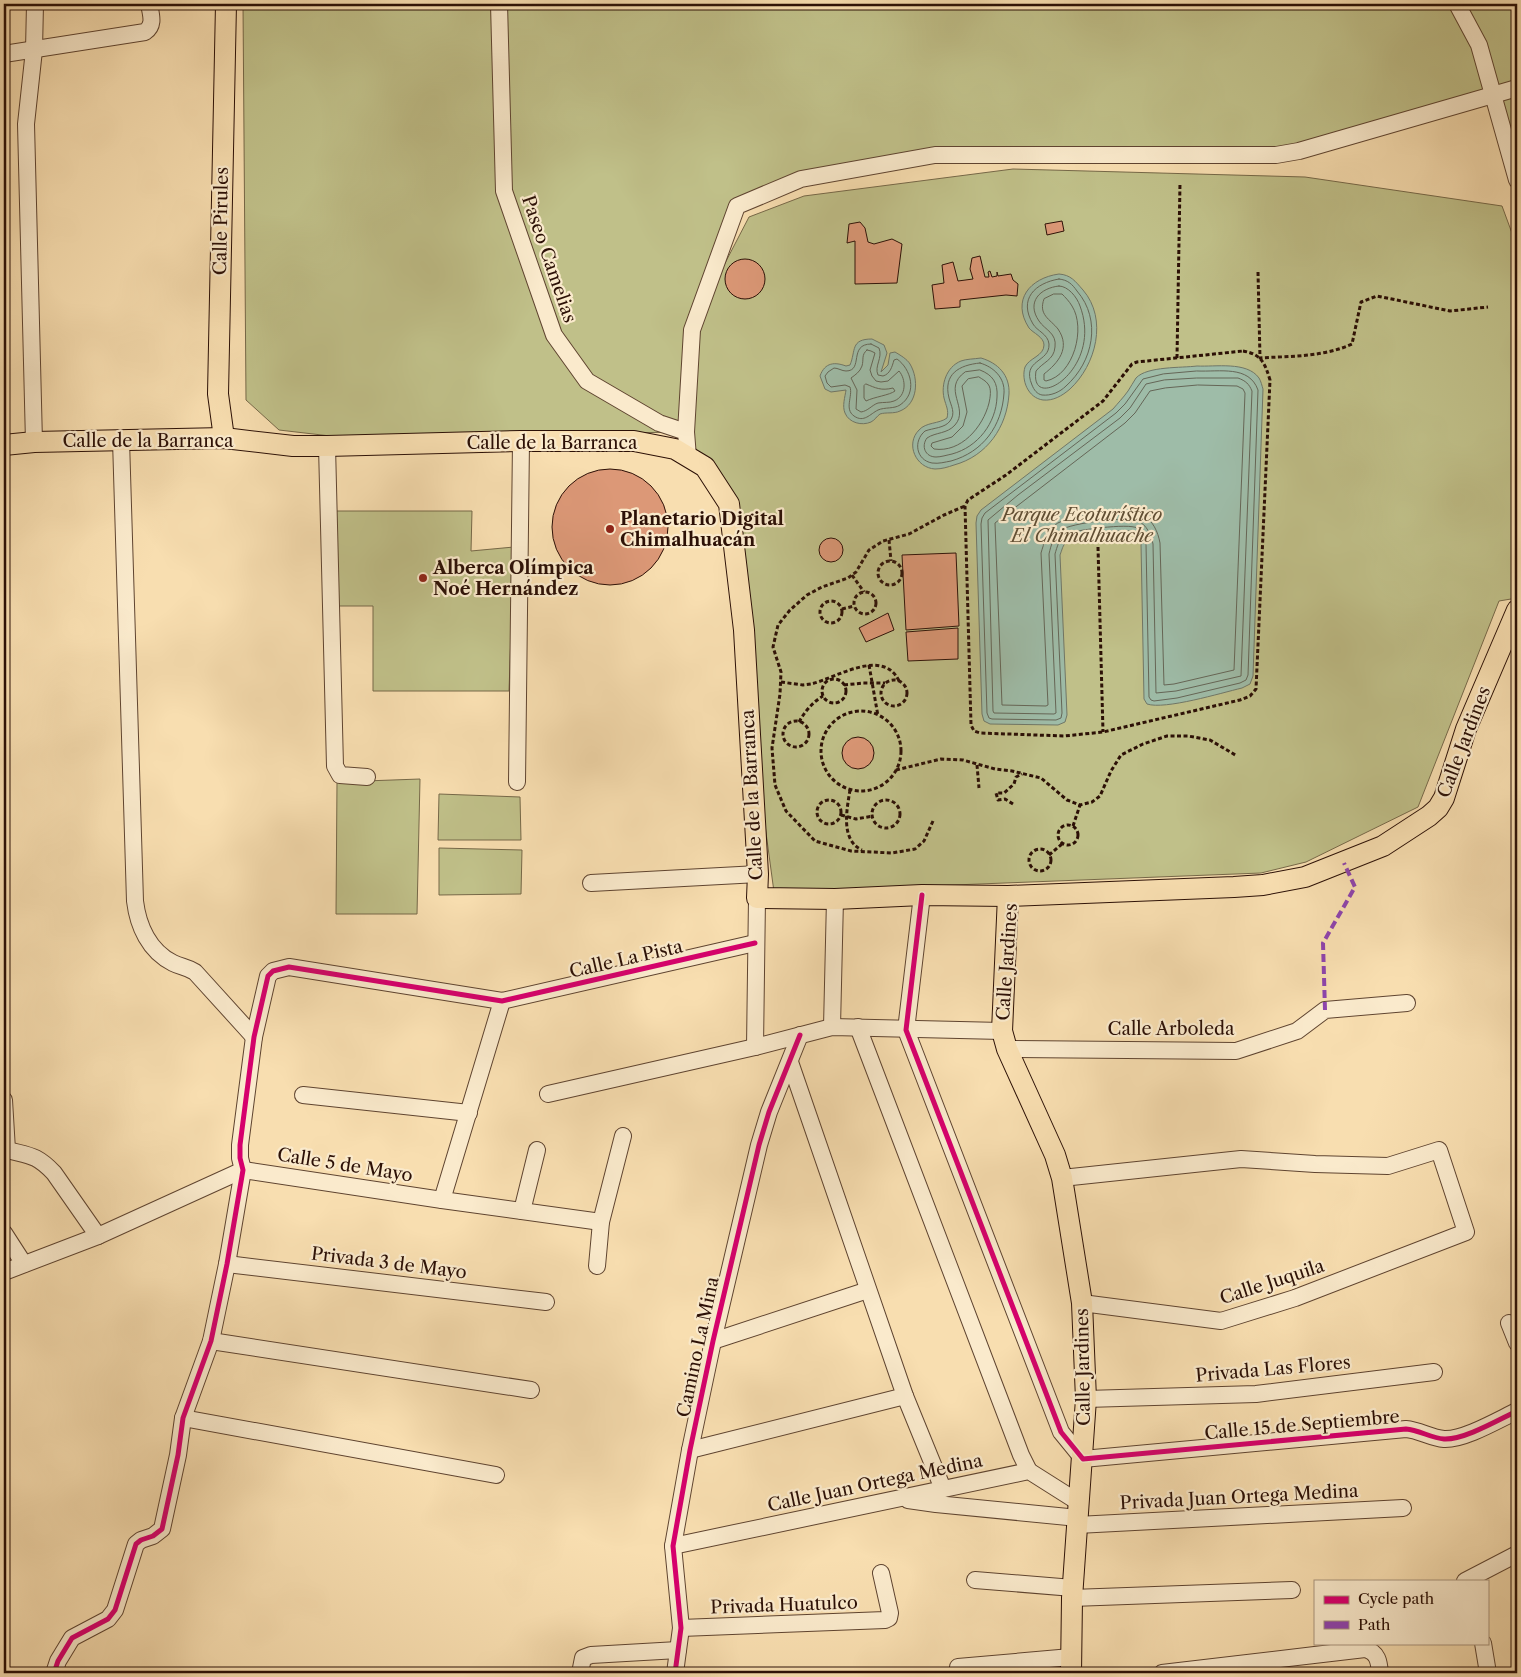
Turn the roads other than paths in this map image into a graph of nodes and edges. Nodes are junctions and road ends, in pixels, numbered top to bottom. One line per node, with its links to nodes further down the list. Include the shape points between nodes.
1 (35, 4): 6 (street)
2 (149, 4): 6 (street, via 152,21 151,28 145,32)
3 (226, 4): 12 (main road, Calle Pirules, via 218,394)
4 (499, 4): 11 (street, Paseo Camelias, via 504,191 554,335 587,381 659,423)
5 (1457, 4): 9 (street, via 1479,45)
6 (34, 50): 7 (street); 15 (street, via 26,124)
7 (4, 54)
8 (1517, 88): 9 (street)
9 (1493, 95): 10 (street); 11 (street, via 1276,155 935,155 801,178 737,206 692,330)
10 (1517, 180)
11 (686, 432): 18 (street)
12 (224, 438): 13 (main road, Calle de la Barranca); 17 (main road, Calle de la Barranca, via 294,446)
13 (121, 440): 15 (main road, Calle de la Barranca); 35 (street, via 137,917 154,949 195,972)
14 (521, 441): 17 (main road, Calle de la Barranca); 18 (main road, Calle de la Barranca, via 634,441 675,449); 21 (street)
15 (34, 442): 16 (main road, Calle de la Barranca)
16 (4, 444)
17 (327, 446): 20 (street, via 335,766 340,775)
18 (688, 457): 22 (main road, Calle de la Barranca, via 705,466 728,504 744,630)
19 (1517, 609): 25 (main road, Calle Jardines, via 1466,729 1444,798 1429,816 1383,846 1305,878 1263,885)
20 (367, 777)
21 (517, 782)
22 (758, 874): 23 (street); 26 (main road, Calle de la Barranca)
23 (591, 883)
24 (922, 895): 25 (main road, Calle de la Barranca); 27 (main road, Calle de la Barranca); 33 (street)
25 (1008, 896): 36 (main road, Calle Jardines)
26 (757, 898): 27 (main road, Calle de la Barranca); 28 (street)
27 (835, 899): 31 (street)
28 (755, 943): 29 (street, Calle La Pista); 37 (street)
29 (502, 1002): 35 (street, via 280,968 268,976); 42 (street)
30 (1407, 1003): 36 (street, Calle Arboleda, via 1325,1010 1297,1031 1236,1051)
31 (832, 1026): 32 (street, Calle Arboleda); 34 (street, Calle Arboleda)
32 (858, 1027): 33 (street, Calle Arboleda); 72 (street)
33 (906, 1030): 36 (street, Calle Arboleda); 71 (street, via 1061,1432)
34 (800, 1036): 37 (street, Calle Arboleda); 38 (street, Camino La Mina)
35 (254, 1037): 46 (street, via 240,1145)
36 (1005, 1040): 47 (main road, Calle Jardines)
37 (755, 1046): 39 (street, Calle Arboleda)
38 (790, 1062): 57 (street); 62 (street, Camino La Mina, via 759,1145)
39 (548, 1094)
40 (303, 1095): 42 (street)
41 (4, 1100): 44 (street)
42 (469, 1113): 48 (street)
43 (623, 1136): 50 (street)
44 (6, 1150): 52 (street, via 35,1156 45,1163)
45 (537, 1150): 49 (street)
46 (243, 1170): 48 (street, Calle 5 de Mayo); 52 (street); 54 (street)
47 (1062, 1178): 59 (main road, Calle Jardines); 59 (street, Calle Juquila, via 1241,1159 1388,1166 1439,1150 1466,1232 1295,1298 1221,1321)
48 (442, 1200): 49 (street, Calle 5 de Mayo)
49 (522, 1211): 50 (street, Calle 5 de Mayo)
50 (601, 1222): 55 (street)
51 (4, 1233): 53 (street)
52 (98, 1236): 53 (street)
53 (24, 1264): 56 (street)
54 (227, 1264): 58 (street, Privada 3 de Mayo); 61 (street)
55 (597, 1266)
56 (4, 1272)
57 (868, 1290): 62 (street); 66 (street)
58 (546, 1302)
59 (1082, 1303): 67 (main road, Calle Jardines)
60 (1509, 1322): 63 (street)
61 (210, 1341): 65 (street); 69 (street)
62 (712, 1341): 70 (street, Camino La Mina)
63 (1517, 1343)
64 (1434, 1372): 67 (street, Privada Las Flores, via 1256,1394)
65 (531, 1390)
66 (905, 1396): 70 (street); 74 (street)
67 (1086, 1399): 71 (main road, Calle Jardines)
68 (1517, 1411): 71 (street, Calle 15 de Septiembre, via 1458,1438 1442,1439 1406,1429)
69 (183, 1418): 73 (street); 91 (street, via 162,1528 136,1544 115,1610 108,1618 72,1638)
70 (690, 1450): 78 (street, Camino La Mina)
71 (1083, 1459): 77 (main road, Calle Jardines)
72 (1029, 1471): 74 (street, Calle Juan Ortega Medina); 77 (street)
73 (496, 1475)
74 (943, 1489): 75 (street, Calle Juan Ortega Medina)
75 (901, 1499): 77 (street, Privada Juan Ortega Medina); 78 (street, Calle Juan Ortega Medina)
76 (1403, 1508): 77 (street, Privada Juan Ortega Medina)
77 (1078, 1515): 84 (main road, Calle Jardines)
78 (672, 1546): 85 (street, Camino La Mina)
79 (1517, 1554): 82 (street)
80 (881, 1573): 85 (street, Privada Huatulco, via 889,1618 880,1621)
81 (975, 1580): 84 (street)
82 (1470, 1580)
83 (1292, 1590): 84 (street)
84 (1073, 1593): 88 (main road, Calle Jardines)
85 (680, 1628): 87 (street, Camino La Mina)
86 (1483, 1644): 95 (street)
87 (678, 1650): 89 (street, via 591,1655); 92 (street, Camino La Mina)
88 (1071, 1665): 90 (street)
89 (582, 1666)
90 (958, 1667)
91 (54, 1673)
92 (675, 1673)
93 (1162, 1673): 94 (street, via 1365,1649 1374,1652)
94 (1380, 1673)
95 (1488, 1673)

